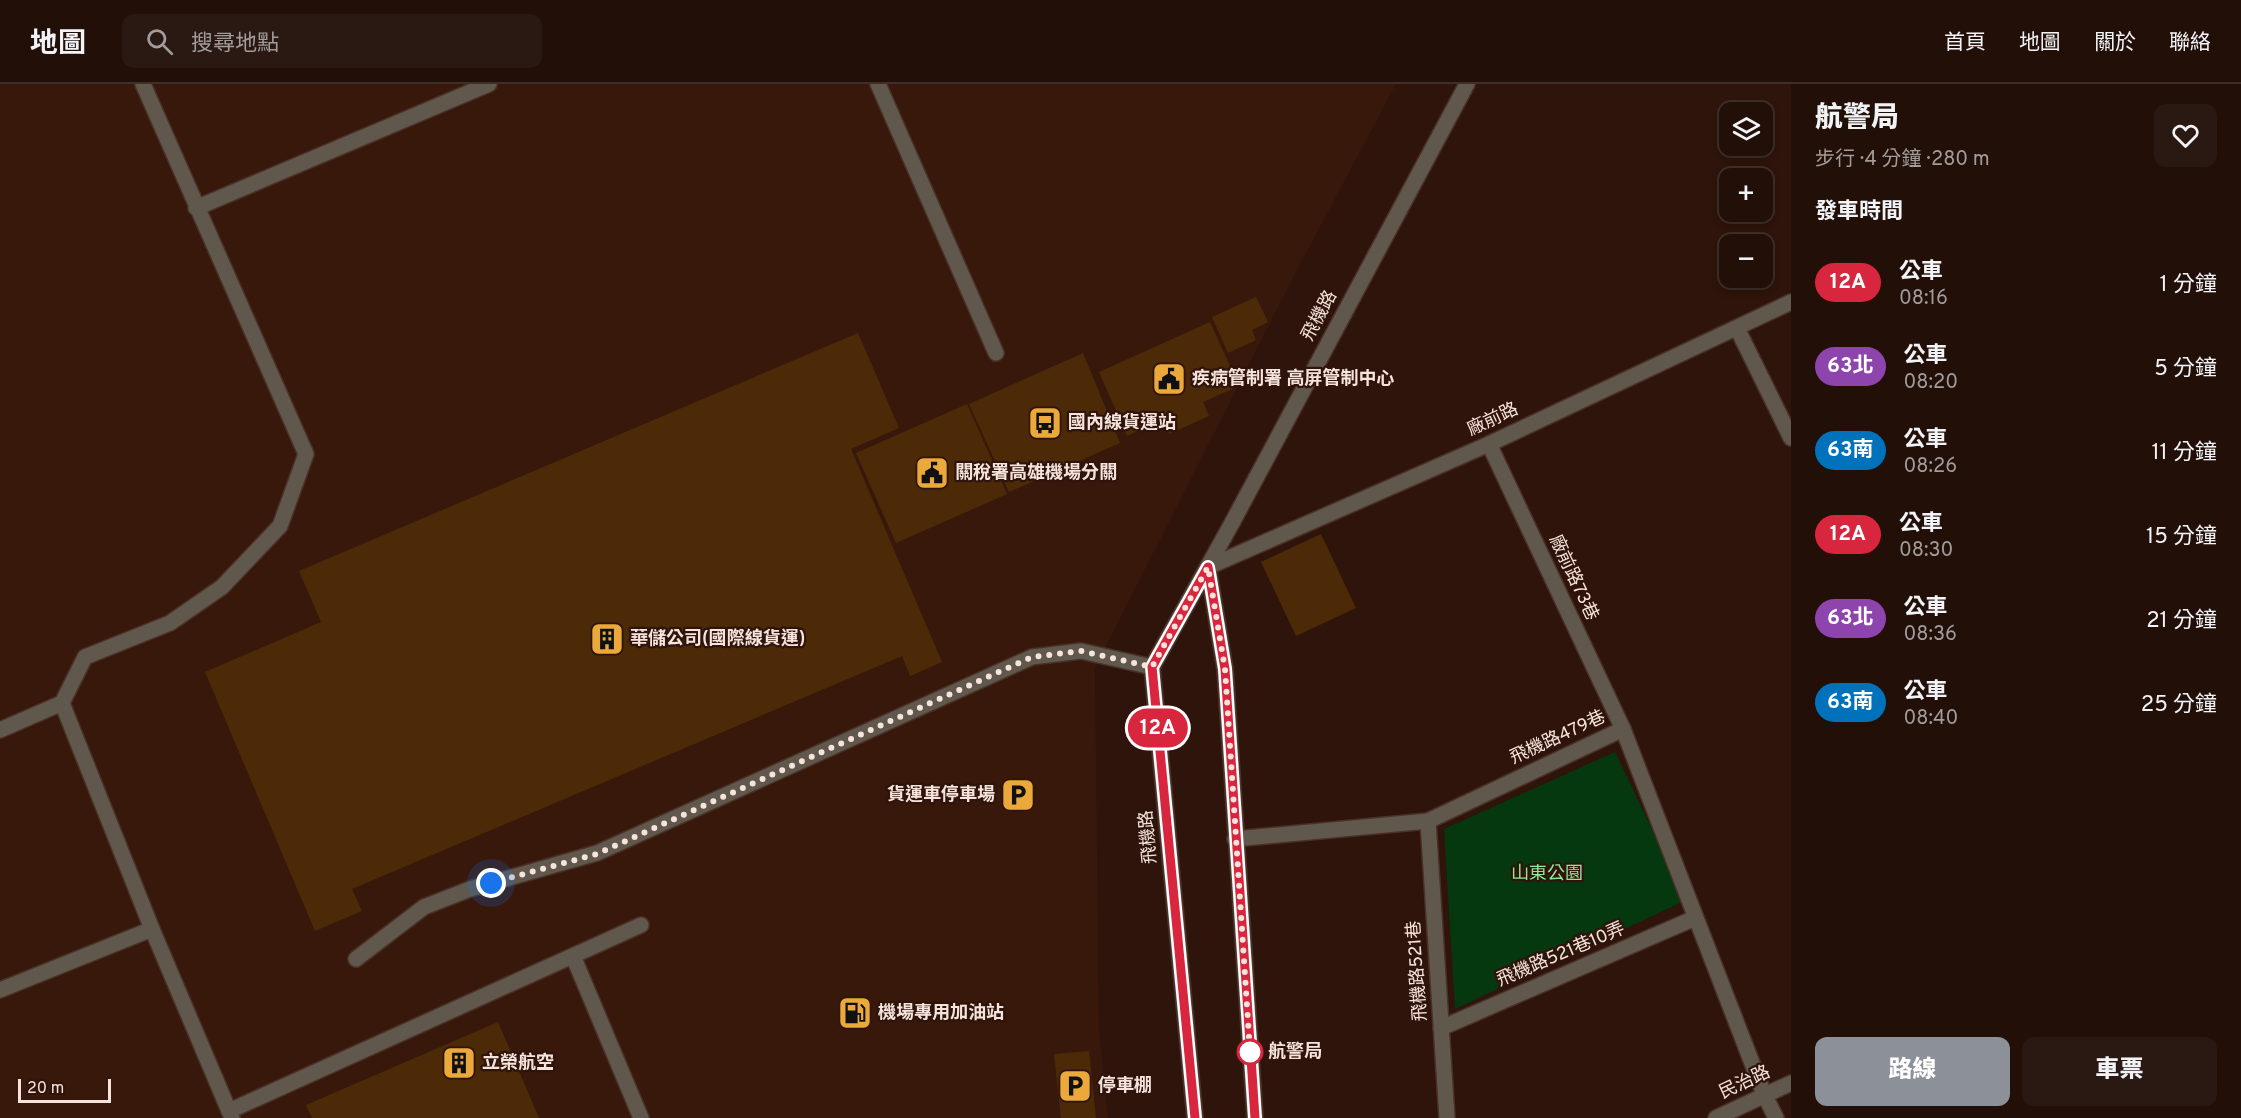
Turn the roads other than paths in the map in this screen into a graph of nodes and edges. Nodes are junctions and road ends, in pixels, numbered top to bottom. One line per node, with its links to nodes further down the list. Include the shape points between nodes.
1 (143, 84): 5 (street)
2 (489, 84): 5 (street)
3 (878, 84): 8 (street)
4 (1467, 84): 11 (street, 飛機路)
5 (196, 208): 13 (street, via 306,454 280,526 222,587 170,623 85,657)
6 (1791, 302): 7 (street, 廠前路)
7 (1737, 328): 9 (street); 10 (street, 廠前路)
8 (996, 353)
9 (1791, 438)
10 (1489, 444): 11 (street, 廠前路); 14 (street, 廠前路73巷)
11 (1208, 567): 12 (street, 飛機路); 17 (street, via 1225,669)
12 (1152, 667): 22 (street, via 1081,651 1032,657 597,854 470,889 424,907); 29 (street, 飛機路)
13 (62, 703): 15 (street); 20 (street)
14 (1623, 729): 16 (street, 飛機路479巷); 18 (street, 飛機路479巷)
15 (0, 730)
16 (1428, 821): 17 (street, 飛機路479巷); 24 (street, 飛機路521巷)
17 (1235, 839): 30 (street)
18 (1695, 918): 24 (street, 飛機路521巷10弄); 26 (street, 飛機路479巷)
19 (641, 925): 21 (street)
20 (152, 929): 23 (street); 27 (street)
21 (573, 956): 27 (street); 28 (street)
22 (356, 959)
23 (0, 990)
24 (1441, 1028): 31 (street, 飛機路521巷)
25 (1791, 1083): 26 (street, 民治路)
26 (1764, 1094): 32 (street, 民治路); 33 (street, 飛機路479巷)
27 (231, 1114)
28 (641, 1118)
29 (1195, 1118)
30 (1255, 1118)
31 (1447, 1118)
32 (1716, 1118)
33 (1776, 1118)

